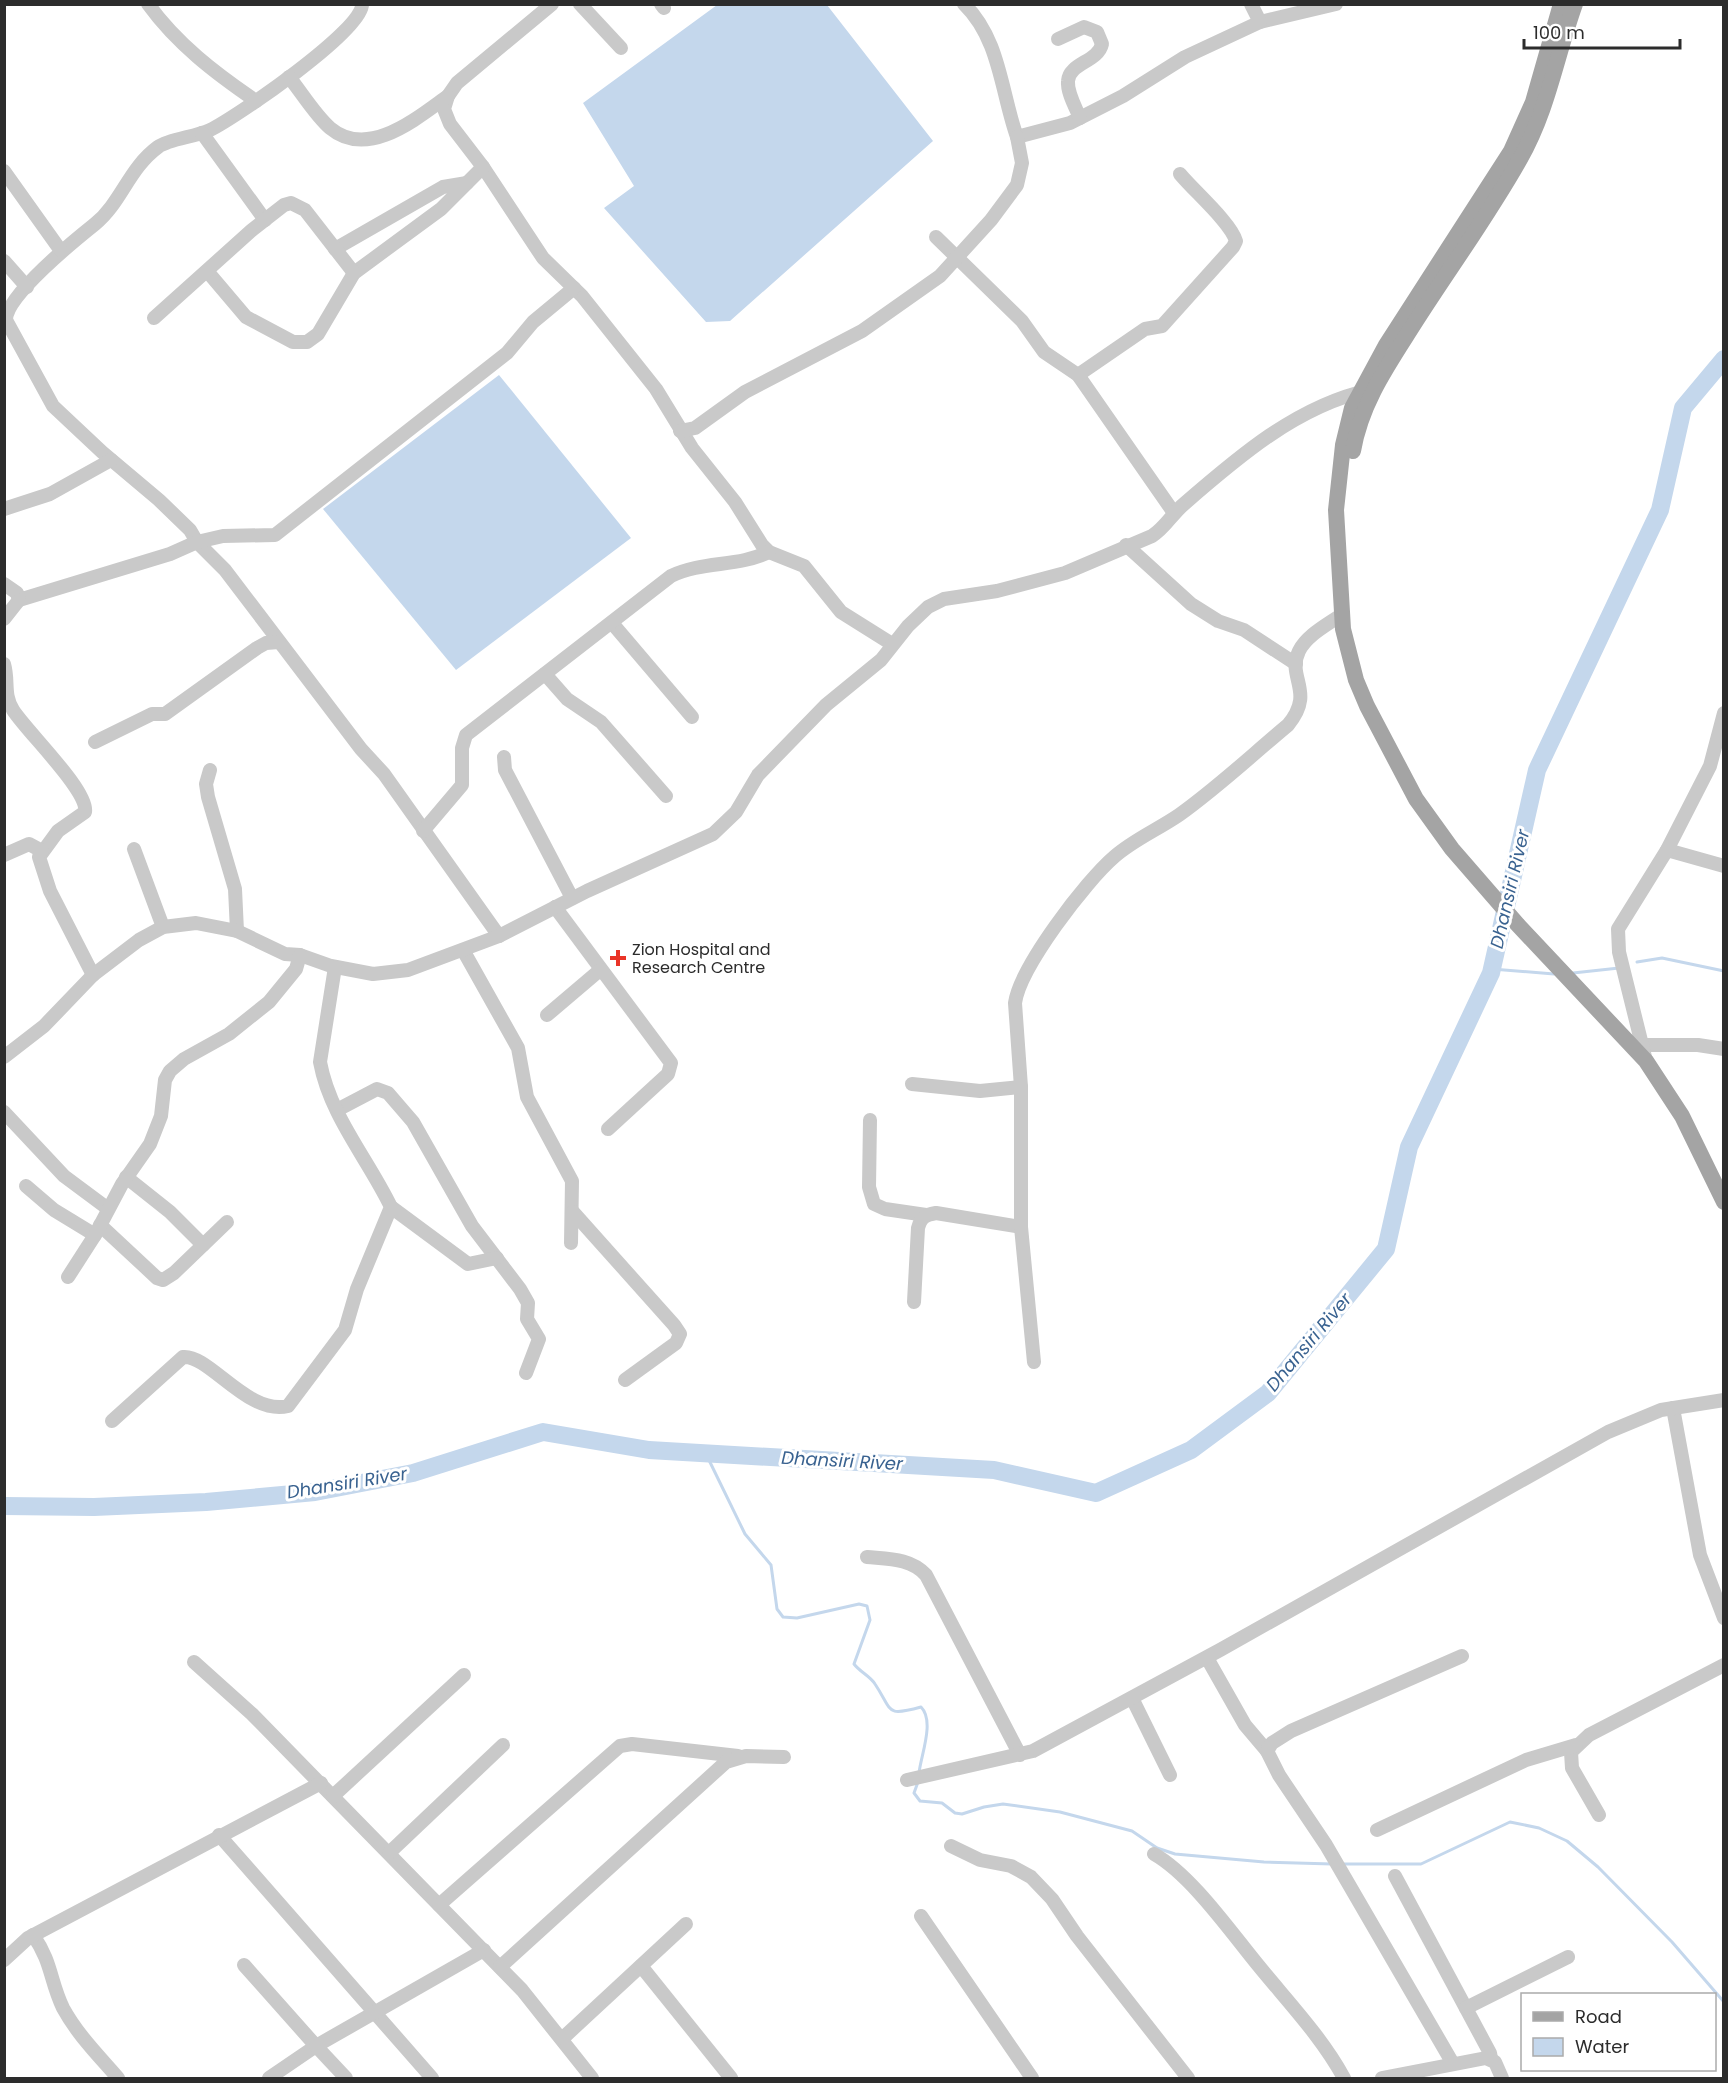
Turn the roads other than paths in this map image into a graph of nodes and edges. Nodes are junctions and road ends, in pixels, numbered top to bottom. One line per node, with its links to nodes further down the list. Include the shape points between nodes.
1 (148, 4): 15 (street, via 198,58)
2 (362, 4): 13 (street, via 360,17 349,28)
3 (552, 4): 14 (street, via 484,59)
4 (580, 4): 12 (street)
5 (964, 4): 18 (street, via 980,22 990,42)
6 (1251, 4): 10 (street)
7 (1336, 4): 10 (street)
8 (1561, 4): 35 (main road, via 1533,102 1511,151 1399,325)
9 (1575, 4): 35 (main road, via 1531,139)
10 (1260, 22): 16 (street, via 1185,57)
11 (1058, 39): 16 (street, via 1084,27 1097,32 1102,44 1098,55 1068,78)
12 (621, 48)
13 (289, 77): 14 (street, via 327,124 352,139 403,129); 15 (street)
14 (448, 96): 19 (street, via 444,109 450,123)
15 (256, 101): 17 (street)
16 (1080, 118): 18 (street)
17 (202, 133): 23 (street); 26 (street, via 161,145 151,152 129,177 110,209)
18 (1017, 137): 27 (street, via 1022,163 1017,185)
19 (483, 167): 22 (street); 32 (street, via 543,258)
20 (4, 171): 26 (street)
21 (1180, 174): 34 (street, via 1231,230 1236,241 1233,247 1162,326 1145,329)
22 (467, 183): 25 (street, via 443,187); 30 (street, via 441,208)
23 (265, 220): 25 (street, via 284,205 296,204); 29 (street)
24 (936, 237): 27 (street)
25 (335, 249): 30 (street)
26 (61, 251): 31 (street)
27 (958, 258): 34 (street, via 1022,321 1044,352); 36 (street, via 917,294 862,330 745,392 695,428)
28 (4, 261): 31 (street)
29 (207, 271): 30 (street, via 246,316 300,343 318,334); 33 (street)
30 (354, 273)
31 (27, 287): 37 (street, via 6,313 9,327 53,406)
32 (574, 288): 36 (street, via 639,366); 40 (street, via 533,322 507,353 275,535 223,536)
33 (154, 318)
34 (1078, 375): 39 (street)
35 (1366, 390): 39 (street, via 1348,394 1276,430); 45 (main road, via 1339,532)
36 (681, 431): 42 (street)
37 (111, 460): 38 (street, via 50,494); 40 (street, via 159,500)
38 (4, 509)
39 (1174, 513): 41 (street, via 1161,531)
40 (197, 542): 44 (street); 47 (street, via 225,570)
41 (1126, 545): 48 (street, via 1065,573 997,591 944,599 928,607); 50 (street, via 1191,604 1218,621 1244,630)
42 (769, 552): 46 (street, via 742,561 688,568 671,576); 48 (street, via 804,566 841,612)
43 (4, 584): 44 (street, via 17,593)
44 (10, 610)
45 (1341, 615): 50 (street, via 1305,642); 78 (main road, via 1348,654 1367,706 1416,799 1452,849 1533,941)
46 (612, 623): 51 (street); 52 (street)
47 (279, 642): 54 (street, via 256,648 165,714 152,714); 59 (street, via 384,774)
48 (892, 644): 65 (street, via 881,660 826,705 758,775 736,812 713,834)
49 (4, 664): 62 (street, via 5,688 12,707 87,804 85,812 58,831)
50 (1296, 664): 80 (street, via 1302,697 1299,712 1288,725 1179,815 1114,856 1093,877 1036,958 1015,1003)
51 (545, 674): 58 (street, via 567,699 601,722); 59 (street, via 466,735 462,747 462,785)
52 (692, 717)
53 (1723, 717): 56 (street)
54 (95, 742)
55 (504, 757): 65 (street, via 505,771)
56 (1717, 768): 61 (street)
57 (210, 770): 68 (street, via 208,797 235,889)
58 (666, 796)
59 (423, 831): 69 (street)
60 (134, 849): 67 (street)
61 (1667, 850): 64 (street); 78 (street, via 1618,929 1619,952)
62 (42, 851): 63 (street, via 29,844); 74 (street, via 40,865 50,891)
63 (4, 855)
64 (1724, 866)
65 (572, 898): 66 (street)
66 (555, 907): 69 (street); 73 (street)
67 (164, 927): 68 (street, via 196,923); 74 (street, via 139,940)
68 (237, 931): 71 (street, via 285,954)
69 (499, 936): 70 (street)
70 (463, 950): 72 (street, via 408,970 373,974); 90 (street, via 518,1048 527,1097 572,1181)
71 (300, 955): 72 (street); 85 (street, via 296,969 269,1002 229,1034 170,1071 157,1130)
72 (335, 967): 81 (street, via 320,1062)
73 (600, 970): 75 (street); 84 (street, via 671,1063 668,1074)
74 (93, 975): 77 (street, via 44,1026)
75 (547, 1015)
76 (1724, 1048): 78 (street, via 1698,1045)
77 (6, 1053)
78 (1644, 1053): 87 (main road, via 1682,1116)
79 (912, 1084): 80 (street, via 980,1091)
80 (1021, 1087): 93 (street)
81 (337, 1110): 88 (street); 97 (street, via 373,1090 388,1093 413,1122 472,1226)
82 (4, 1113): 89 (street, via 64,1176)
83 (870, 1120): 91 (street, via 869,1187 874,1204)
84 (608, 1129)
85 (126, 1177): 89 (street); 96 (street)
86 (26, 1186): 94 (street, via 54,1210)
87 (1724, 1202)
88 (391, 1207): 97 (street, via 468,1264); 105 (street, via 357,1289 345,1330 288,1406 280,1408 248,1396 196,1359 183,1357)
89 (107, 1208): 94 (street)
90 (573, 1212): 95 (street); 102 (street, via 680,1334 675,1343)
91 (926, 1215): 93 (street, via 936,1213); 99 (street, via 918,1228)
92 (227, 1222): 96 (street)
93 (1022, 1227): 100 (street)
94 (98, 1230): 96 (street, via 163,1280); 98 (street)
95 (571, 1243)
96 (203, 1245)
97 (497, 1258): 101 (street, via 528,1303 527,1318 539,1339)
98 (68, 1276)
99 (914, 1302)
100 (1034, 1362)
101 (526, 1373)
102 (625, 1380)
103 (1724, 1400): 104 (street)
104 (1673, 1408): 107 (street, via 1700,1555); 109 (street, via 1608,1432)
105 (112, 1421)
106 (867, 1557): 117 (street, via 904,1561 926,1575)
107 (1724, 1618)
108 (1462, 1656): 116 (street, via 1291,1731)
109 (1207, 1658): 113 (street); 116 (street, via 1245,1725)
110 (194, 1662): 122 (street)
111 (1724, 1665): 115 (street)
112 (464, 1675): 123 (street)
113 (1132, 1698): 117 (street); 120 (street)
114 (503, 1745): 128 (street)
115 (1576, 1745): 124 (street, via 1571,1752 1572,1768); 125 (street, via 1526,1760)
116 (1267, 1750): 146 (street)
117 (1020, 1755): 121 (street)
118 (738, 1756): 119 (street); 131 (street, via 632,1744 620,1746); 139 (street, via 715,1772)
119 (784, 1757)
120 (1170, 1775)
121 (907, 1780)
122 (321, 1783): 123 (street); 126 (street)
123 (333, 1796): 128 (street)
124 (1599, 1815)
125 (1377, 1830)
126 (219, 1835): 134 (street); 142 (street)
127 (951, 1846): 154 (street, via 980,1860 1011,1866 1031,1877 1052,1899)
128 (389, 1853): 131 (street)
129 (1154, 1854): 155 (street, via 1180,1874 1231,1933 1319,2038)
130 (1395, 1876): 141 (street)
131 (439, 1905): 135 (street)
132 (921, 1916): 153 (street)
133 (686, 1924): 140 (street)
134 (33, 1935): 137 (street); 147 (street, via 47,1956 64,2009)
135 (484, 1950): 139 (street); 142 (street)
136 (1568, 1957): 141 (street)
137 (4, 1960)
138 (244, 1965): 144 (street)
139 (500, 1966): 143 (street)
140 (642, 1966): 143 (street); 152 (street)
141 (1466, 2008): 145 (street)
142 (372, 2012): 144 (street); 150 (street)
143 (562, 2038): 151 (street)
144 (316, 2046): 148 (street); 149 (street)
145 (1491, 2058): 146 (street); 157 (street)
146 (1452, 2062): 156 (street)
147 (118, 2079)
148 (269, 2079)
149 (346, 2079)
150 (432, 2079)
151 (592, 2079)
152 (732, 2079)
153 (1032, 2079)
154 (1188, 2079)
155 (1344, 2079)
156 (1382, 2079)
157 (1502, 2079)

